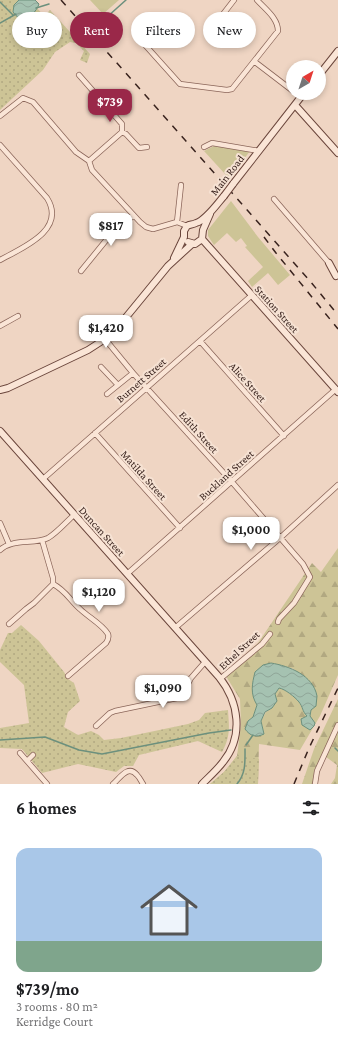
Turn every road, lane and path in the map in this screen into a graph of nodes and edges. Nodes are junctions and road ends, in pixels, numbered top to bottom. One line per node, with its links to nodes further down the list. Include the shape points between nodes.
1 (234, 0): 3 (street)
2 (257, 0): 6 (street, via 276,20 278,31)
3 (225, 12)
4 (148, 48): 6 (street, via 180,84 232,89)
5 (338, 51): 7 (street)
6 (255, 62): 9 (street)
7 (326, 66)
8 (79, 75): 13 (street, via 122,124)
9 (286, 86)
10 (299, 100): 11 (street, Main Road)
11 (295, 105): 17 (street, Main Road); 18 (street)
12 (0, 116): 19 (street, via 18,101 28,99 76,152)
13 (122, 132): 15 (street, via 139,148); 19 (street)
14 (0, 145): 31 (street, via 47,198 53,213 50,224 37,239)
15 (147, 147)
16 (204, 147): 17 (street, Main Road, via 212,143)
17 (259, 151): 22 (street, Main Road, bridge)
18 (338, 153)
19 (89, 161): 23 (street, via 92,170)
20 (180, 184): 24 (street)
21 (274, 199): 32 (street)
22 (212, 211): 25 (street, Main Road); 27 (street, Main Road)
23 (133, 216): 24 (street, via 146,227 153,228); 35 (street, via 112,233)
24 (177, 222): 26 (street)
25 (196, 224): 26 (street, Main Road); 27 (street)
26 (187, 226): 28 (street)
27 (203, 230): 29 (street, Main Road)
28 (184, 237): 30 (street); 33 (street)
29 (202, 239): 30 (street); 37 (street, Station Street)
30 (192, 244): 33 (street)
31 (0, 260)
32 (329, 263): 34 (street); 36 (street)
33 (168, 266): 40 (street, via 118,327)
34 (338, 268)
35 (81, 271)
36 (337, 276)
37 (252, 295): 41 (street, Burnett Street); 48 (street, Station Street)
38 (18, 316): 39 (street)
39 (0, 326)
40 (105, 339): 43 (street, Edith Street); 45 (street, via 88,350)
41 (200, 341): 46 (street, Burnett Street); 53 (street, Alice Street)
42 (101, 367): 44 (street)
43 (133, 373): 44 (street); 46 (street, Edith Street)
44 (118, 385): 49 (street)
45 (8, 388): 47 (street); 50 (street)
46 (146, 388): 52 (street, Burnett Street); 55 (street, Edith Street)
47 (0, 390)
48 (337, 391): 53 (street, Buckland Street)
49 (107, 394)
50 (0, 395)
51 (0, 431): 54 (street, Duncan Street)
52 (95, 433): 54 (street, Burnett Street); 59 (street, Matilda Street)
53 (284, 436): 55 (street, Buckland Street)
54 (43, 479): 57 (street, Duncan Street)
55 (232, 482): 59 (street, Buckland Street); 60 (street, Edith Street)
56 (338, 485): 60 (street)
57 (74, 515): 61 (street); 64 (street, Duncan Street)
58 (0, 523): 62 (street)
59 (180, 528): 64 (street, Buckland Street)
60 (280, 538): 66 (street, Edith Street, via 303,564 310,577 294,603); 68 (street)
61 (42, 540): 62 (street); 65 (street)
62 (9, 544): 63 (street)
63 (0, 550)
64 (127, 574): 68 (street, Duncan Street)
65 (53, 584): 67 (street); 71 (street, via 64,591 80,610 108,634 106,643)
66 (278, 622)
67 (9, 624)
68 (175, 628): 70 (street, Duncan Street)
69 (270, 634): 72 (street, Ethel Street, via 262,644)
70 (205, 662): 72 (street, Duncan Street); 74 (street, via 177,698 115,711)
71 (68, 676)
72 (220, 679): 81 (street, Duncan Street, via 235,705 235,740 224,761)
73 (338, 725): 82 (street, via 316,771)
74 (96, 726)
75 (20, 753): 77 (street)
76 (33, 755): 77 (street)
77 (27, 761): 78 (street)
78 (47, 784)
79 (113, 784): 80 (street, via 127,771 137,775)
80 (143, 784)
81 (202, 784)
82 (315, 784)

